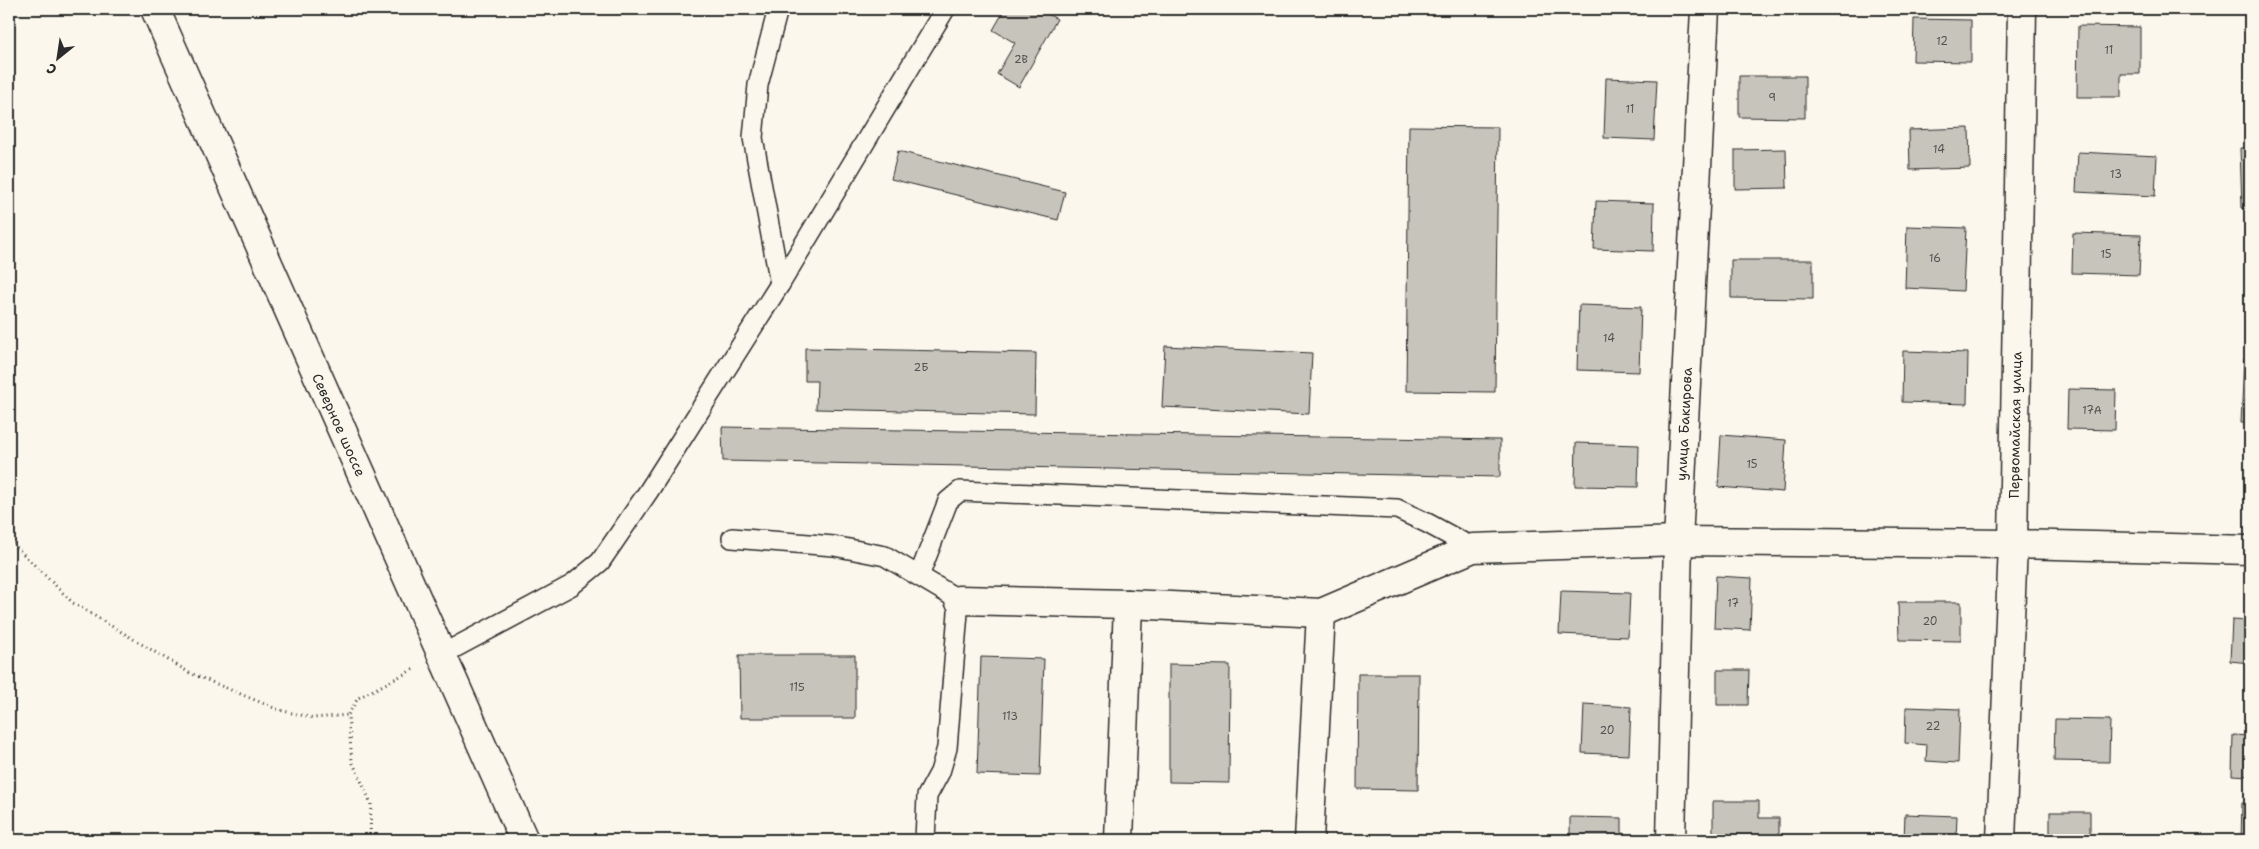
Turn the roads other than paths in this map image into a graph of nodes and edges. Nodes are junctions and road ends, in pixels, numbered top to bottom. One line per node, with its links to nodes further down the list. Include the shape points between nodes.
1 (155, 9): 16 (street, Северное шоссе)
2 (778, 9): 6 (lane, via 758,85 752,138)
3 (945, 9): 6 (lane)
4 (1705, 9): 8 (street, улица Бакирова)
5 (2022, 9): 9 (street, Первомайская улица)
6 (780, 284): 16 (lane, via 600,562 572,585)
7 (732, 538): 12 (lane, via 834,546 885,556)
8 (1678, 541): 9 (street); 10 (street); 21 (street, улица Бакирова)
9 (2013, 544): 11 (street); 22 (street, Первомайская улица)
10 (1473, 548): 12 (lane, via 1397,509 960,491 948,501); 15 (street)
11 (2250, 550)
12 (919, 576): 13 (lane)
13 (959, 600): 14 (street); 18 (lane, via 947,748 940,772 927,796)
14 (1128, 604): 15 (street); 19 (street)
15 (1321, 613): 20 (street)
16 (441, 655): 17 (street, Северное шоссе)
17 (524, 840)
18 (925, 840)
19 (1119, 840)
20 (1309, 840)
21 (1671, 840)
22 (2001, 840)

